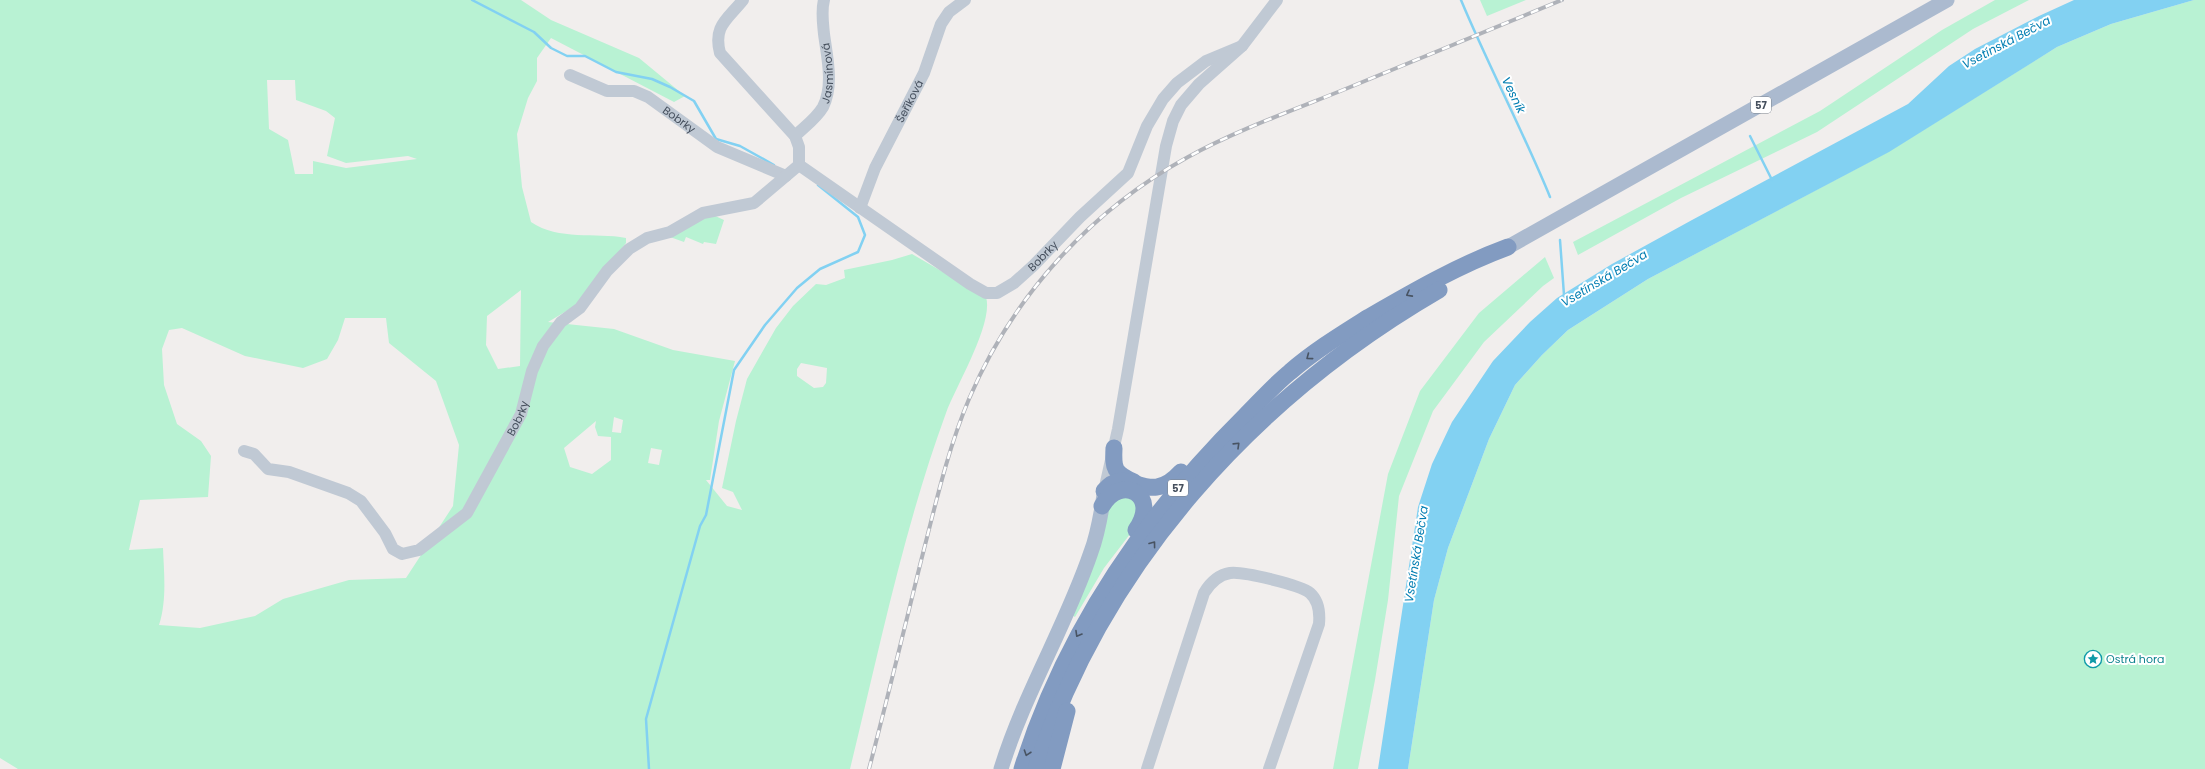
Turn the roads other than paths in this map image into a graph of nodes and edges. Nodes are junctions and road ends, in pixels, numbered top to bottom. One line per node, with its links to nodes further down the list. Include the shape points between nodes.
1 (743, 0): 8 (street, via 719,29 716,38 720,53)
2 (824, 0): 8 (street, Jasmínová, via 822,20 828,66 827,96 815,117)
3 (965, 0): 11 (street, Šeříková, via 949,12 941,24 924,73 875,168)
4 (1947, 0): 12 (main road, 57)
5 (1273, 1): 6 (street)
6 (1242, 46): 11 (street, Bobrky, via 1206,61 1177,82 1147,126 1128,173 1080,217 1034,265 1014,283 997,293 986,293 970,284); 14 (street, via 1199,84 1181,105 1173,121 1166,146)
7 (570, 75): 10 (street, Bobrky, via 607,91 634,91 648,97 717,147)
8 (795, 136): 9 (street, via 799,146)
9 (799, 165): 10 (street, Bobrky); 11 (street, Bobrky)
10 (786, 176): 15 (street, Bobrky, via 754,203 703,213 670,232 647,238 629,249 607,271 580,308 561,322 543,346 532,371 521,414 467,513 419,550 402,554 393,549 385,533 361,501 348,493 289,472 268,469 254,454)
11 (860, 208)
12 (1508, 247): 13 (highway, 57, one-way to 13, via 1467,264 1378,312 1317,350); 17 (highway, 57, one-way to 12, via 1186,501 1230,452 1283,402 1396,316)
13 (1272, 388): 16 (highway, via 1224,428 1169,484 1156,488); 18 (highway, 57, via 1174,492)
14 (1114, 448): 16 (street); 16 (highway, via 1114,465 1117,473)
15 (244, 451)
16 (1114, 488): 18 (highway, via 1129,490 1140,497 1145,507 1145,515 1115,559); 20 (main road, via 1080,583 1021,714)
17 (1130, 575): 19 (highway, via 1076,683); 22 (highway, 57, via 1084,650 1064,694)
18 (1097, 600): 21 (highway, 57, one-way to 21, via 1072,644 1051,689)
19 (1054, 766)
20 (1001, 769)
21 (1022, 769)
22 (1036, 769)
23 (1147, 769): 24 (street, via 1204,593 1209,584 1218,577 1240,572 1300,587 1310,593 1317,602 1320,613 1319,624)
24 (1269, 769)

